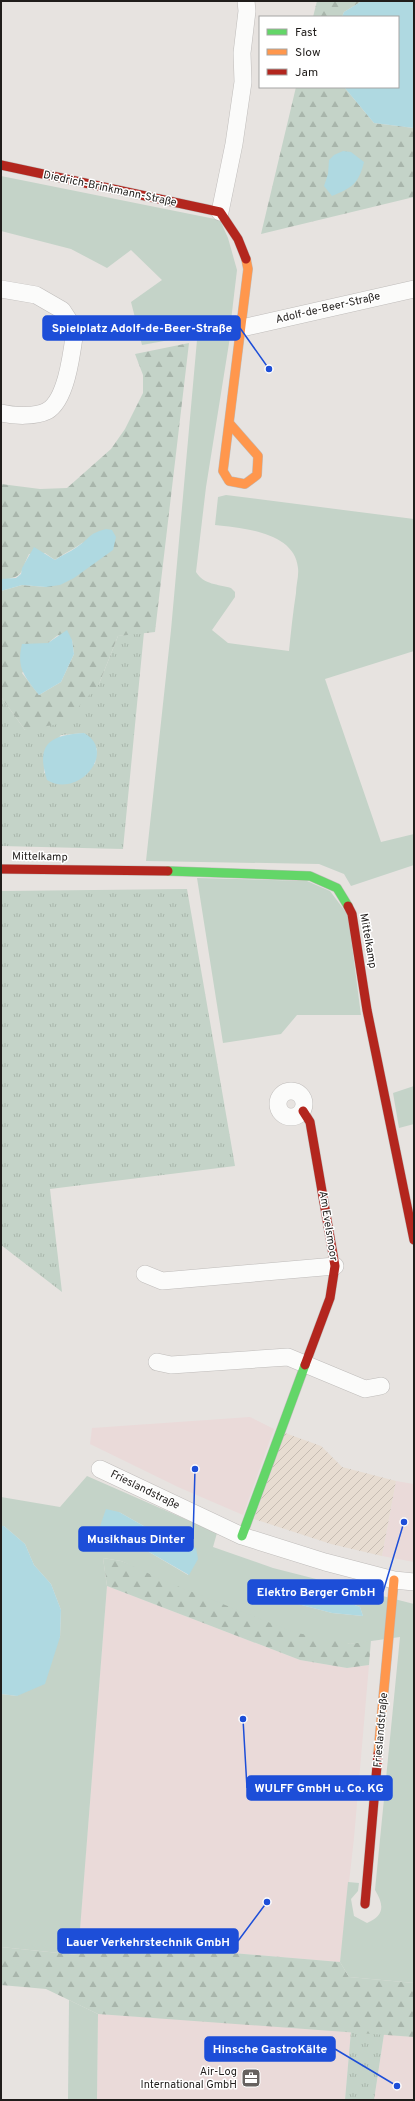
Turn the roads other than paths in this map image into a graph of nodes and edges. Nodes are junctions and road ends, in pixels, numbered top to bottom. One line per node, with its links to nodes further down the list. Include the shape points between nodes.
1 (246, 1): 3 (street, via 242,54 243,82)
2 (1, 165): 3 (street, Diedrich-Brinkmann-Straße)
3 (220, 212): 6 (street, via 240,240 246,256 248,269)
4 (1, 289): 7 (street, via 36,295 62,310 75,330 70,366 61,395 47,411 18,416)
5 (414, 289): 6 (street, Adolf-de-Beer-Straße)
6 (242, 328): 8 (street)
7 (1, 413)
8 (230, 424): 8 (street, via 223,471 229,481 245,484 258,475 258,456)
9 (1, 869): 11 (street, Mittelkamp, via 204,871 310,876 336,888 352,914 367,1010)
10 (303, 1111): 12 (street, Am Evelsmoor, via 310,1122)
11 (414, 1240)
12 (334, 1266): 13 (street, via 162,1281); 15 (street, Am Evelsmoor, via 330,1298)
13 (146, 1274)
14 (157, 1362): 15 (street, via 171,1365 288,1357)
15 (306, 1364): 16 (street, via 365,1389); 18 (street, Am Evelsmoor)
16 (381, 1386)
17 (100, 1469): 18 (street, Frieslandstraße)
18 (242, 1536): 19 (street, Frieslandstraße)
19 (394, 1580): 20 (street, Frieslandstraße); 21 (street, Frieslandstraße)
20 (414, 1582)
21 (365, 1904)

